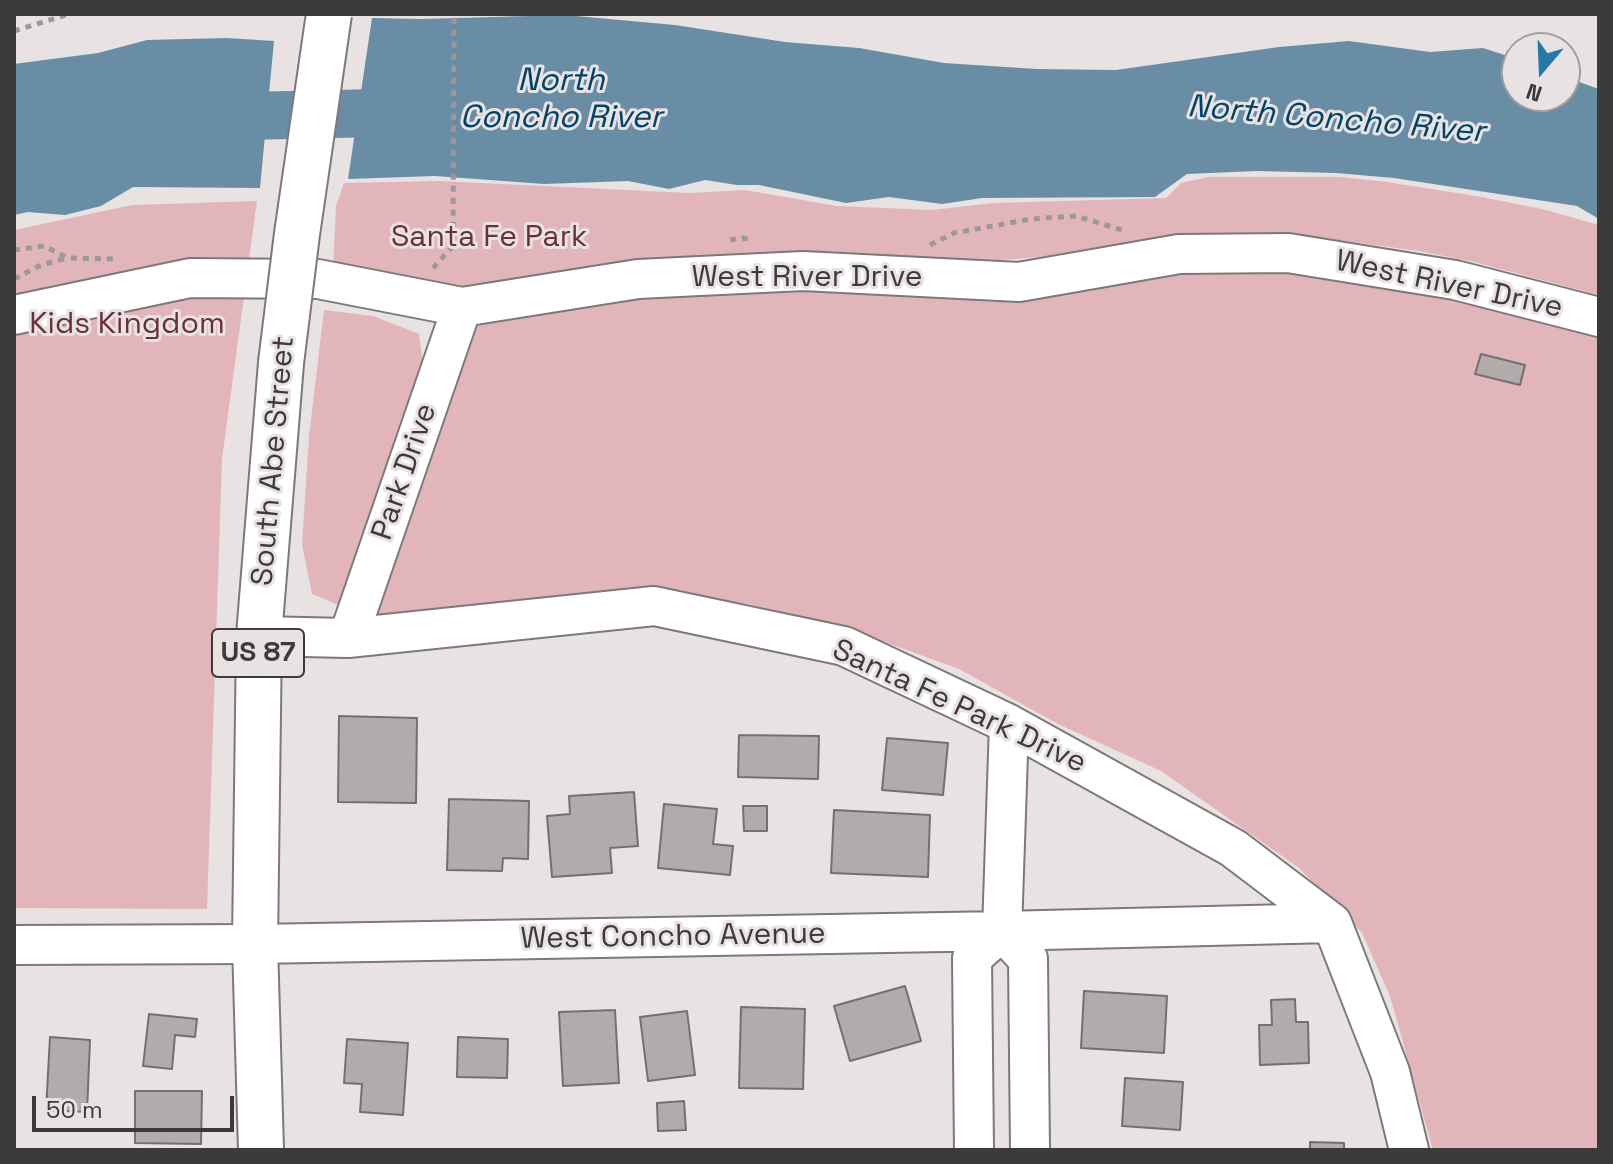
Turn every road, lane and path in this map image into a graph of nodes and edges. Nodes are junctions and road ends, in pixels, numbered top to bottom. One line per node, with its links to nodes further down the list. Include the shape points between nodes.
1 (69, 14): 4 (path)
2 (329, 14): 17 (main road, South Abe Street / US 87, bridge, via 281,363)
3 (454, 14): 5 (path)
4 (14, 31)
5 (454, 220)
6 (1134, 234): 9 (path, via 1076,216 954,233)
7 (756, 241): 8 (path)
8 (721, 242)
9 (927, 247)
10 (68, 258): 13 (path)
11 (442, 273): 12 (path)
12 (427, 274)
13 (14, 279)
14 (462, 307): 15 (street, West River Drive, via 318,279 190,278); 16 (street, West River Drive, via 638,279 803,271 1019,282 1179,254 1288,253 1455,280); 18 (street, Park Drive)
15 (14, 315)
16 (1599, 317)
17 (259, 636): 18 (street, Santa Fe Park Drive); 22 (main road, South Abe Street / US 87)
18 (348, 638): 19 (street, Santa Fe Park Drive, via 654,606 844,646)
19 (1009, 724): 20 (street, Santa Fe Park Drive, via 1233,848); 21 (street)
20 (1332, 923): 21 (street, West Concho Avenue); 27 (street, via 1390,1072)
21 (1002, 931): 22 (street, West Concho Avenue); 25 (street, via 972,958); 26 (street, via 1028,959)
22 (255, 944): 23 (street, West Concho Avenue); 24 (main road, South Abe Street / US 87)
23 (14, 945)
24 (261, 1150)
25 (974, 1150)
26 (1030, 1150)
27 (1409, 1150)

